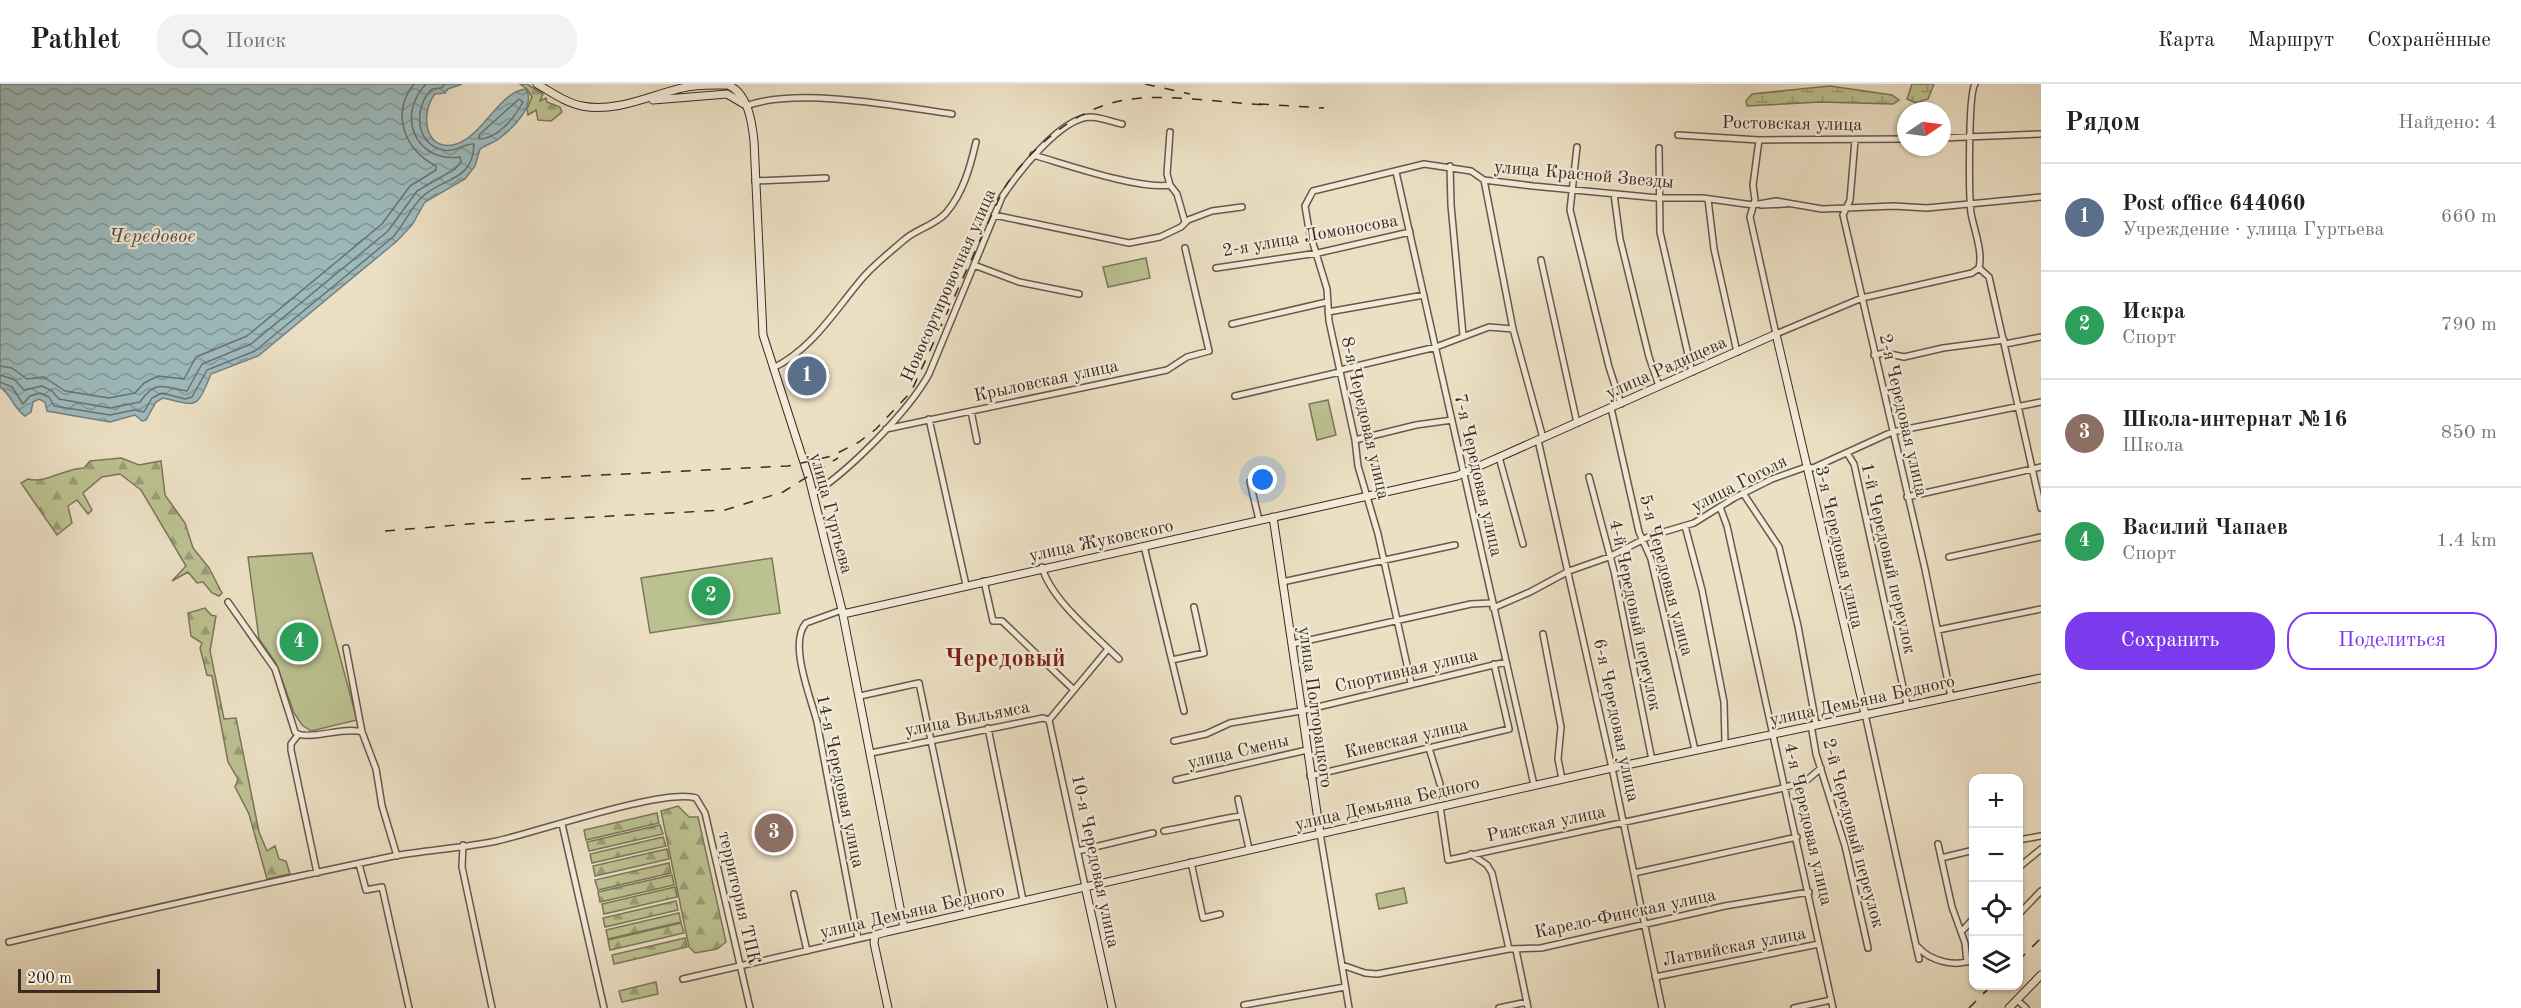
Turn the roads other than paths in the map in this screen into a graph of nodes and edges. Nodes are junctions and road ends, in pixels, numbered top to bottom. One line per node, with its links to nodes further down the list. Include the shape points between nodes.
1 (537, 84): 3 (main road, via 583,107 632,102 686,87 728,85 737,90)
2 (1975, 84): 10 (street, via 1970,114)
3 (746, 106): 4 (street, via 827,99); 22 (main road, улица Гуртьева, via 752,124)
4 (952, 114)
5 (1122, 124): 17 (street, Новосортировочная улица, via 1087,117)
6 (1170, 132): 23 (street)
7 (2041, 134): 10 (street)
8 (1678, 135): 12 (street, Ростовская улица)
9 (1951, 138): 10 (street)
10 (1972, 138): 30 (street)
11 (1897, 139): 13 (street, Ростовская улица)
12 (1759, 140): 13 (street, Ростовская улица); 31 (street, 3-я Чередовая улица)
13 (1855, 140): 33 (street, 2-я Чередовая улица, via 1850,200)
14 (976, 142): 57 (street, via 966,180 947,212 937,222 905,239 861,279 796,354)
15 (1577, 147): 24 (street)
16 (1659, 148): 28 (street)
17 (1033, 155): 23 (street, via 1108,176 1156,186); 34 (street, Новосортировочная улица, via 1018,171)
18 (1450, 166): 19 (street, улица Красной Звезды, via 1424,164); 21 (street, улица Красной Звезды, via 1477,173); 51 (street)
19 (1396, 172): 26 (street, улица Красной Звезды, via 1319,189); 36 (street, 7-я Чередовая улица)
20 (826, 178): 22 (street)
21 (1484, 180): 24 (street, улица Красной Звезды); 49 (street, 6-я Чередовая улица)
22 (755, 181): 57 (main road, улица Гуртьева, via 761,320)
23 (1170, 185): 35 (street, via 1177,194)
24 (1571, 189): 25 (street, улица Красной Звезды); 63 (street, via 1570,210)
25 (1614, 194): 28 (street, улица Красной Звезды); 60 (street, via 1620,239)
26 (1309, 195): 38 (street, 8-я Чередовая улица, via 1305,206)
27 (2041, 197): 30 (street, улица Красной Звезды)
28 (1658, 198): 29 (street, улица Красной Звезды); 59 (street, via 1660,232)
29 (1708, 200): 31 (street, улица Красной Звезды); 55 (street, via 1714,249)
30 (1971, 203): 33 (street, улица Красной Звезды, via 1926,208); 42 (street)
31 (1755, 205): 33 (street, улица Красной Звезды, via 1772,201 1822,209); 50 (street, 3-я Чередовая улица, via 1750,217)
32 (1242, 207): 35 (street, via 1212,211)
33 (1844, 208): 45 (street, 2-я Чередовая улица)
34 (994, 215): 35 (street, via 1129,243 1160,237); 40 (street, Новосортировочная улица)
35 (1185, 222)
36 (1410, 232): 38 (street, 2-я улица Ломоносова); 44 (street, 7-я Чередовая улица)
37 (1185, 248): 66 (street, Крыловская улица, via 1209,351 1187,357 1167,370)
38 (1318, 253): 41 (street, 2-я улица Ломоносова); 46 (street, 8-я Чередовая улица)
39 (1541, 260): 69 (street)
40 (974, 265): 43 (street, via 1019,282); 70 (street, Новосортировочная улица, via 929,374 911,401)
41 (1216, 268)
42 (1979, 268): 45 (street, улица Радищева); 53 (street, via 1989,277)
43 (1080, 294)
44 (1424, 295): 47 (street); 54 (street, 7-я Чередовая улица)
45 (1862, 298): 50 (street, улица Радищева); 56 (street, 2-я Чередовая улица)
46 (1327, 302): 47 (street, 8-я Чередовая улица); 48 (street)
47 (1328, 312): 58 (street, 8-я Чередовая улица)
48 (1232, 324)
49 (1512, 329): 51 (street, via 1489,327); 72 (street, 6-я Чередовая улица)
50 (1776, 334): 55 (main road, улица Радищева); 77 (main road, 3-я Чередовая улица)
51 (1464, 335): 54 (street)
52 (2041, 337): 53 (street)
53 (2004, 342): 56 (street, via 1942,348 1904,357); 64 (street)
54 (1436, 347): 58 (street); 68 (street, 7-я Чередовая улица)
55 (1737, 352): 59 (main road, улица Радищева)
56 (1874, 355): 71 (street, 2-я Чередовая улица)
57 (773, 368): 83 (main road, улица Гуртьева)
58 (1340, 371): 61 (street); 73 (street, 8-я Чередовая улица)
59 (1692, 372): 60 (main road, улица Радищева)
60 (1659, 386): 63 (main road, улица Радищева)
61 (1234, 396)
62 (2041, 402): 64 (street, улица Гоголя)
63 (1621, 404): 65 (main road, улица Радищева)
64 (2019, 406): 71 (street, улица Гоголя); 79 (street)
65 (1611, 408): 69 (main road, улица Радищева); 93 (street, 5-я Чередовая улица)
66 (971, 411): 67 (street, Крыловская улица); 74 (street)
67 (929, 419): 70 (street, Крыловская улица); 104 (street)
68 (1452, 420): 73 (street); 80 (street, 7-я Чередовая улица)
69 (1577, 423): 72 (main road, улица Радищева)
70 (884, 429): 83 (street, Новосортировочная улица, via 829,484)
71 (1892, 432): 75 (street, улица Гоголя); 85 (street, 2-я Чередовая улица)
72 (1540, 439): 76 (main road, улица Радищева); 101 (street, 6-я Чередовая улица)
73 (1355, 440): 86 (street, 8-я Чередовая улица)
74 (977, 441)
75 (1847, 453): 77 (street, улица Гоголя, via 1813,468); 126 (street, 1-й Чередовый переулок, via 1854,464)
76 (1499, 458): 80 (main road, улица Радищева); 94 (street)
77 (1806, 467): 84 (street, улица Гоголя); 129 (main road, 3-я Чередовая улица)
78 (2041, 467): 79 (street)
79 (2032, 469): 85 (street); 88 (street)
80 (1463, 473): 86 (main road, улица Радищева); 106 (street, 7-я Чередовая улица)
81 (1590, 477): 97 (street, 4-й Чередовый переулок)
82 (1250, 482): 90 (street)
83 (813, 494): 109 (main road, улица Гуртьева)
84 (1743, 494): 87 (street, улица Гоголя); 131 (street, 2-й Чередовый переулок, via 1779,547 1798,626)
85 (1906, 496): 112 (street, 2-я Чередовая улица)
86 (1367, 498): 89 (main road, улица Жуковского); 99 (street, 8-я Чередовая улица)
87 (1720, 507): 91 (street, улица Гоголя); 134 (street, 4-я Чередовая улица)
88 (2041, 508)
89 (1274, 517): 90 (main road, улица Жуковского); 103 (main road, улица Полторацкого)
90 (1259, 520): 96 (main road, улица Жуковского)
91 (1685, 526): 93 (street, улица Гоголя); 138 (street, via 1724,702)
92 (2041, 537): 98 (street)
93 (1642, 542): 97 (street, улица Гоголя); 141 (street, 5-я Чередовая улица, via 1651,559)
94 (1523, 544)
95 (1455, 545): 99 (street)
96 (1144, 546): 100 (main road, улица Жуковского); 118 (street)
97 (1610, 557): 101 (street, улица Гоголя); 143 (street, 4-й Чередовый переулок)
98 (1949, 557)
99 (1383, 562): 103 (street); 110 (street, 8-я Чередовая улица)
100 (1042, 567): 102 (main road, улица Жуковского); 116 (street, via 1055,594)
101 (1569, 571): 106 (street, улица Гоголя, via 1530,592); 144 (street, 6-я Чередовая улица)
102 (984, 581): 104 (main road, улица Жуковского); 123 (street, via 993,621 1002,621)
103 (1282, 582): 114 (main road, улица Полторацкого)
104 (966, 585): 109 (main road, улица Жуковского)
105 (228, 602): 135 (street, via 275,669)
106 (1492, 605): 110 (street, улица Гоголя, via 1472,604); 119 (street, 7-я Чередовая улица)
107 (1194, 608): 118 (street, via 1204,652)
108 (2041, 609): 112 (street)
109 (843, 612): 111 (street, улица Жуковского, via 813,619); 124 (main road, улица Гуртьева)
110 (1398, 621): 114 (street, улица Гоголя); 122 (street, 8-я Чередовая улица)
111 (800, 630): 190 (street, 14-я Чередовая улица, via 808,693)
112 (1938, 630): 125 (street, 2-я Чередовая улица)
113 (1543, 634): 147 (street, via 1560,727 1558,759)
114 (1292, 644): 128 (main road, улица Полторацкого)
115 (346, 648): 133 (street)
116 (1108, 649): 117 (street); 123 (street, улица Вильямса)
117 (1119, 659)
118 (1172, 660): 127 (street)
119 (1506, 662): 120 (street, Спортивная улица); 150 (street, 7-я Чередовая улица)
120 (1494, 664): 122 (street, Спортивная улица); 139 (street, Киевская улица, via 1509,729)
121 (2041, 678): 125 (main road, улица Демьяна Бедного)
122 (1411, 683): 128 (street, Спортивная улица)
123 (1074, 690): 130 (street, улица Вильямса)
124 (860, 696): 136 (street, via 919,682); 142 (main road, улица Гуртьева)
125 (1951, 697): 126 (main road, улица Демьяна Бедного)
126 (1907, 705): 129 (main road, улица Демьяна Бедного)
127 (1184, 711)
128 (1301, 711): 137 (street, Спортивная улица, via 1230,723 1206,734); 140 (main road, улица Полторацкого)
129 (1865, 714): 131 (main road, улица Демьяна Бедного); 192 (street, 3-я Чередовая улица)
130 (1049, 720): 132 (street, улица Вильямса); 167 (street, 10-я Чередовая улица)
131 (1813, 725): 134 (main road, улица Демьяна Бедного); 145 (street, 2-й Чередовый переулок)
132 (988, 728): 136 (street, улица Вильямса); 181 (street)
133 (362, 732): 135 (street, via 345,729); 170 (street, via 376,769)
134 (1774, 733): 138 (main road, улица Демьяна Бедного); 151 (street, 4-я Чередовая улица)
135 (298, 735): 175 (street, via 291,750)
136 (932, 740): 142 (street, улица Вильямса); 183 (street)
137 (1174, 741)
138 (1725, 743): 141 (main road, улица Демьяна Бедного)
139 (1429, 747): 146 (street, Киевская улица); 149 (street)
140 (1307, 750): 146 (main road, улица Полторацкого); 148 (street, улица Смены)
141 (1695, 750): 143 (main road, улица Демьяна Бедного)
142 (871, 753): 187 (main road, улица Гуртьева)
143 (1652, 759): 144 (main road, улица Демьяна Бедного)
144 (1612, 768): 147 (main road, улица Демьяна Бедного); 155 (street, 6-я Чередовая улица)
145 (1821, 768): 151 (street, Рижская улица, via 1806,781); 194 (street, 2-й Чередовый переулок, via 1845,846)
146 (1310, 776): 158 (main road, улица Полторацкого)
147 (1562, 779): 150 (main road, улица Демьяна Бедного)
148 (1176, 780)
149 (1440, 784)
150 (1534, 785): 153 (main road, улица Демьяна Бедного)
151 (1785, 786): 155 (street, Рижская улица); 161 (street, 4-я Чередовая улица)
152 (1238, 799): 154 (street)
153 (1440, 806): 158 (main road, улица Демьяна Бедного); 169 (street, Рижская улица, via 1448,860)
154 (1241, 816): 157 (street); 165 (street)
155 (1624, 823): 169 (street, Рижская улица); 176 (street, 6-я Чередовая улица)
156 (562, 824): 164 (street, via 493,842); 200 (street, территория ТПК, via 660,800 696,798 705,813); 211 (street)
157 (1164, 831)
158 (1320, 833): 165 (main road, улица Демьяна Бедного); 199 (street, улица Полторацкого)
159 (1153, 834): 167 (street)
160 (2041, 836): 162 (street)
161 (1797, 837): 176 (street); 179 (street, 4-я Чередовая улица)
162 (2023, 839)
163 (1938, 844): 171 (street)
164 (463, 845): 170 (street); 210 (street, via 462,867)
165 (1249, 849): 172 (main road, улица Демьяна Бедного)
166 (2041, 849): 174 (street)
167 (1078, 851): 177 (street, 10-я Чередовая улица)
168 (1969, 851): 171 (street)
169 (1471, 854): 195 (street, via 1492,873)
170 (397, 856): 173 (street)
171 (1941, 858): 188 (street)
172 (1191, 862): 177 (main road, улица Демьяна Бедного); 184 (street, via 1203,918)
173 (359, 864): 175 (street); 209 (street, via 366,890 382,887)
174 (2023, 865)
175 (317, 873): 191 (street)
176 (1634, 873): 186 (street, 6-я Чередовая улица)
177 (1085, 886): 181 (main road, улица Демьяна Бедного); 214 (main road, 10-я Чередовая улица)
178 (2041, 891): 182 (street)
179 (1809, 892): 186 (street, Карело-Финская улица); 193 (street, 4-я Чередовая улица)
180 (795, 894): 196 (street)
181 (1023, 900): 183 (main road, улица Демьяна Бедного)
182 (2023, 911)
183 (967, 913): 187 (main road, улица Демьяна Бедного)
184 (1220, 914)
185 (1969, 923): 188 (street)
186 (1644, 924): 195 (street, Карело-Финская улица, via 1541,948); 202 (street, 6-я Чередовая улица)
187 (904, 928): 189 (main road, улица Демьяна Бедного)
188 (1961, 932): 198 (street)
189 (875, 935): 190 (street, улица Демьяна Бедного); 213 (main road, via 876,959)
190 (858, 939): 196 (street, улица Демьяна Бедного)
191 (9, 942)
192 (1915, 943): 197 (street, 3-я Чередовая улица); 198 (street, via 1932,957)
193 (1819, 944): 202 (street, Латвийская улица); 205 (street, 4-я Чередовая улица)
194 (1868, 948)
195 (1513, 949): 199 (street, Карело-Финская улица, via 1377,974); 208 (street)
196 (807, 951): 200 (street, улица Демьяна Бедного)
197 (1919, 959)
198 (1967, 962)
199 (1342, 964): 204 (street, улица Полторацкого)
200 (741, 967): 203 (street, улица Демьяна Бедного); 212 (street, территория ТПК)
201 (2041, 975): 206 (main road)
202 (1655, 977): 217 (street, 6-я Чередовая улица)
203 (683, 979)
204 (1346, 987): 207 (street); 215 (street, улица Полторацкого)
205 (1831, 1000): 218 (street); 219 (street, 4-я Чередовая улица)
206 (2017, 1000): 220 (main road); 221 (street)
207 (1244, 1005)
208 (1528, 1005): 216 (street)
209 (409, 1008)
210 (492, 1008)
211 (604, 1008)
212 (750, 1008)
213 (888, 1008)
214 (1112, 1008)
215 (1349, 1008)
216 (1499, 1008)
217 (1662, 1008)
218 (1794, 1008)
219 (1833, 1008)
220 (2009, 1008)
221 (2026, 1008)

